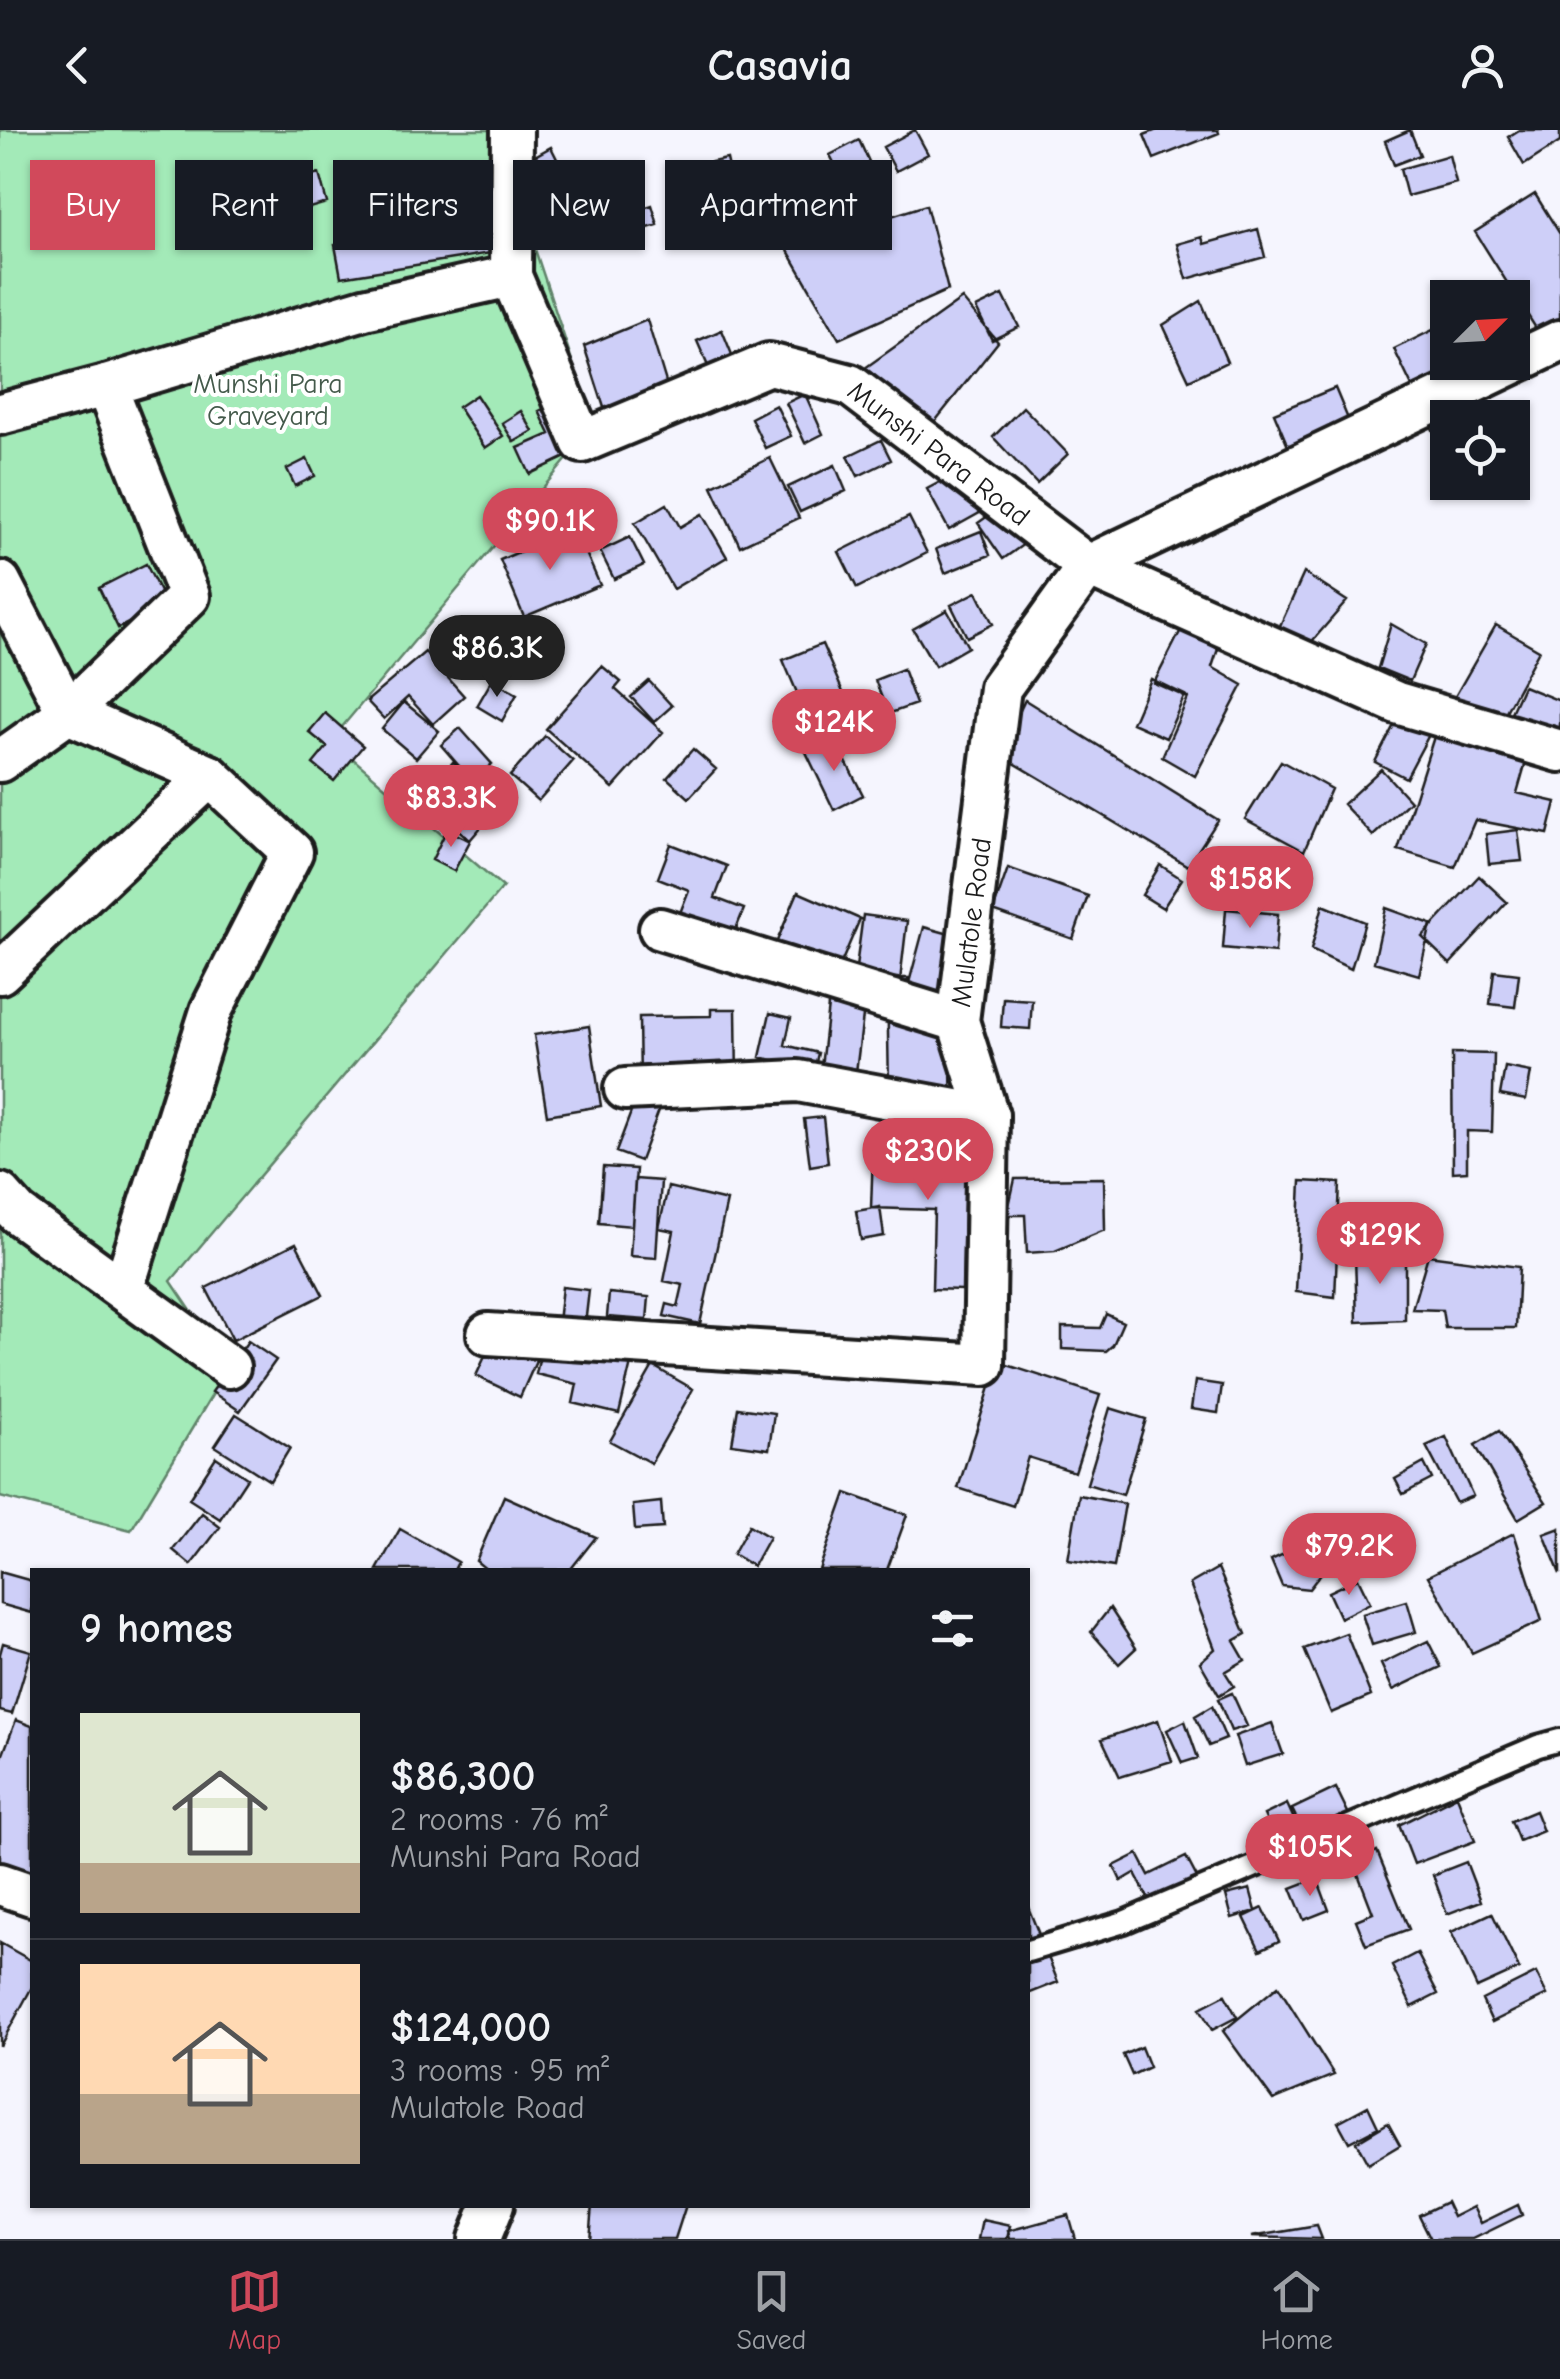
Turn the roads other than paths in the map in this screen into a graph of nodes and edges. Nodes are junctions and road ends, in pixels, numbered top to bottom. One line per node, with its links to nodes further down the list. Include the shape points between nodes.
1 (512, 130): 2 (street, Munshi Para Road)
2 (511, 276): 4 (street, via 364,309); 6 (street, Munshi Para Road, via 582,442 769,364 850,384)
3 (1560, 341): 6 (street)
4 (106, 386): 5 (street); 8 (street, via 189,596)
5 (0, 414)
6 (1088, 566): 9 (street, via 1397,703); 14 (street, Mulatole Road, via 1000,688)
7 (0, 582): 8 (street)
8 (68, 713): 10 (street); 11 (street)
9 (1560, 750)
10 (0, 761)
11 (210, 776): 13 (street); 18 (street, via 292,852 210,1011)
12 (660, 929): 14 (street)
13 (0, 972)
14 (958, 1021): 16 (street, Mulatole Road)
15 (625, 1089): 16 (street, via 798,1080)
16 (988, 1116): 19 (street, Mulatole Road, via 984,1365)
17 (6, 1213): 18 (street)
18 (123, 1289): 20 (street)
19 (488, 1334)
20 (229, 1366)
21 (1560, 1740): 24 (lane, via 1124,1922)
22 (0, 1884): 23 (street)
23 (30, 1894)
24 (1030, 1950)
25 (492, 2208): 26 (street)
26 (479, 2239)

